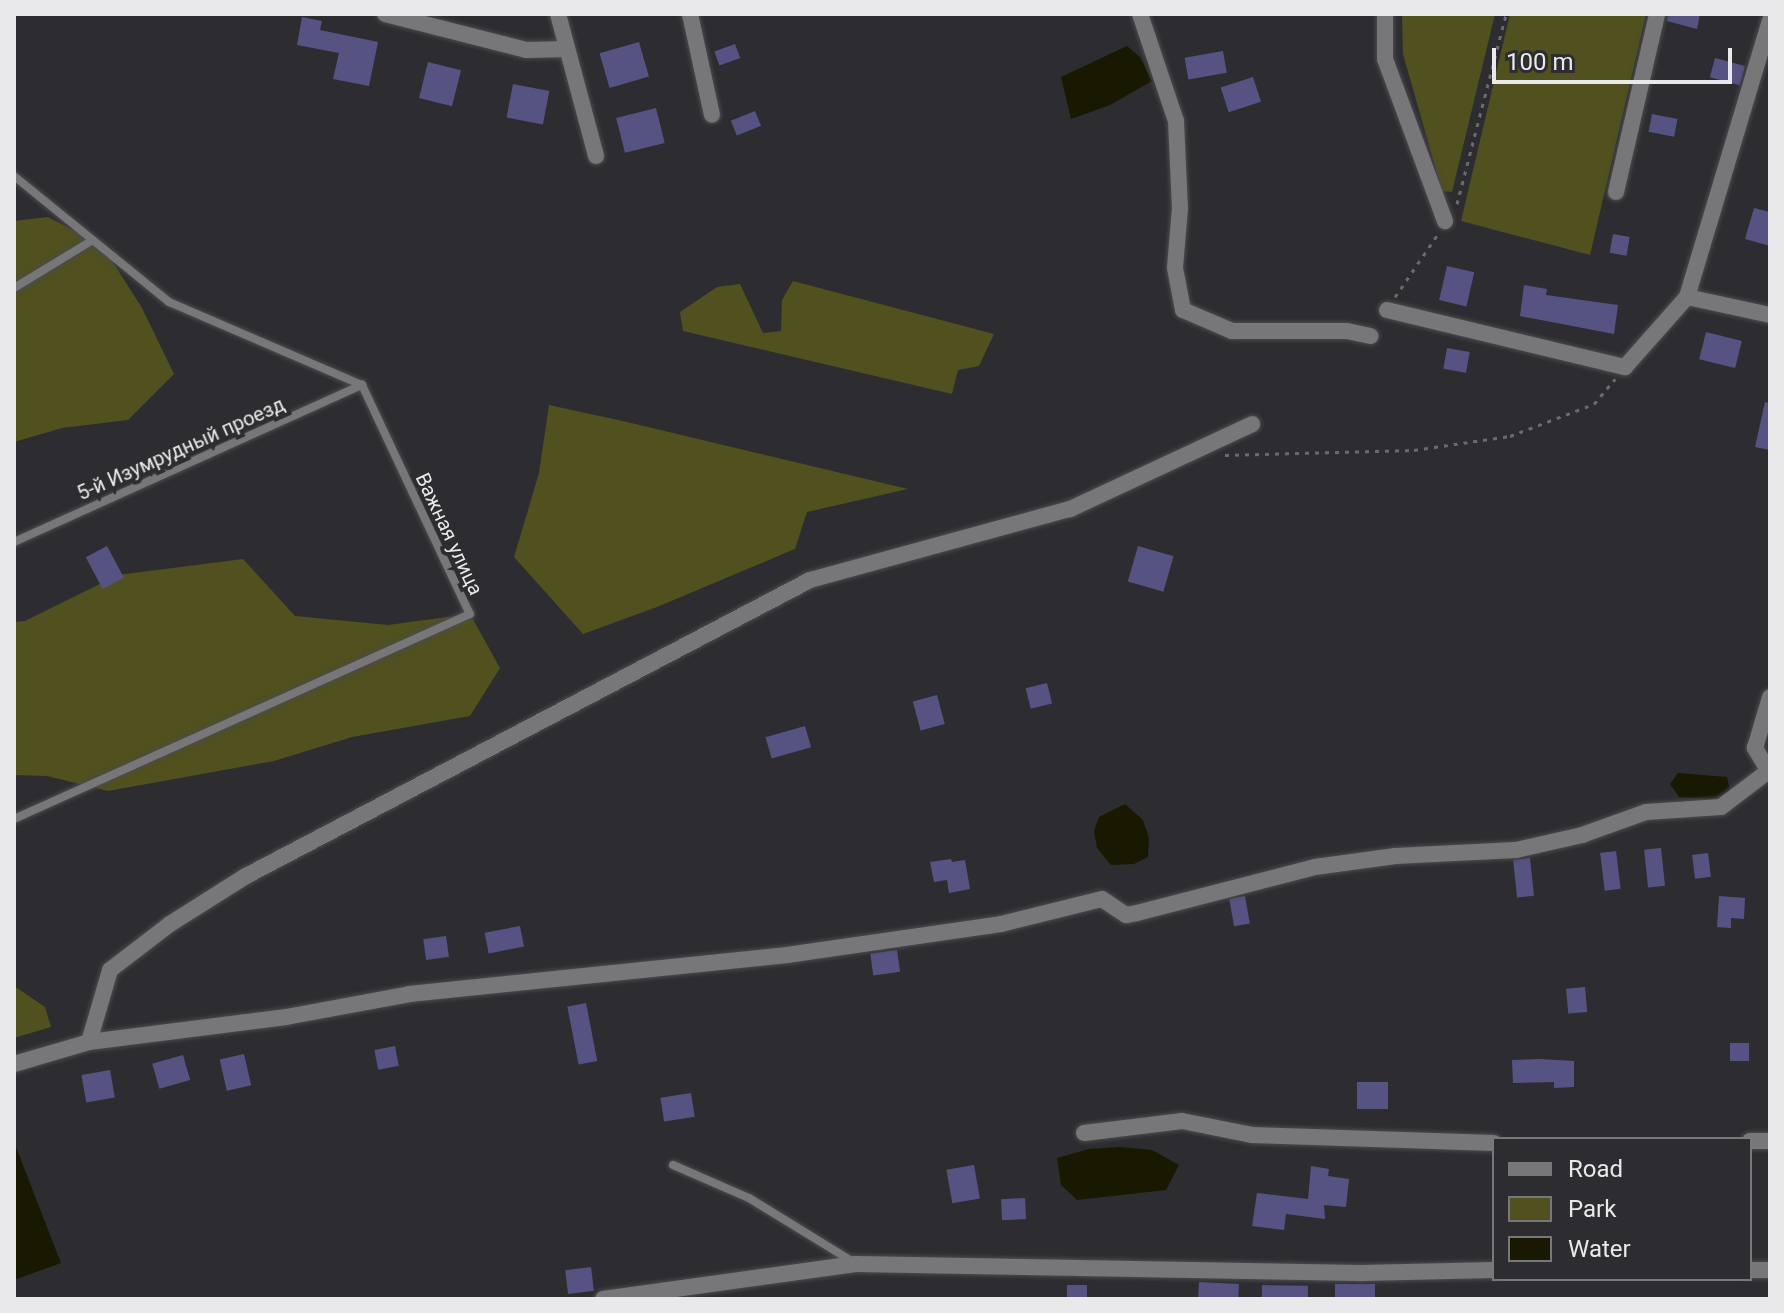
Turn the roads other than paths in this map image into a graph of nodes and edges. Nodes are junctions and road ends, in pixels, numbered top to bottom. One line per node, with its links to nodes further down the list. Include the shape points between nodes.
1 (385, 14): 8 (street, via 526,50)
2 (558, 14): 8 (street)
3 (690, 14): 9 (street)
4 (1140, 14): 19 (street, via 1176,121 1180,208 1175,268 1183,310 1232,331 1347,331)
5 (1385, 14): 13 (street, via 1385,59)
6 (1657, 14): 12 (street)
7 (1770, 20): 16 (street)
8 (567, 49): 10 (street)
9 (712, 115)
10 (596, 156)
11 (14, 176): 14 (lane)
12 (1616, 192)
13 (1445, 221)
14 (93, 240): 15 (lane); 20 (lane, via 169,302)
15 (14, 288)
16 (1687, 297): 17 (street, via 1625,367); 18 (street)
17 (1387, 310)
18 (1770, 315)
19 (1370, 336)
20 (362, 385): 22 (lane, 5-й Изумрудный проезд); 25 (lane, Важная улица, via 470,614)
21 (1252, 424): 26 (street, via 1070,509 810,580 246,876 110,970)
22 (14, 542)
23 (1770, 697): 24 (street, via 1755,748)
24 (1769, 770): 26 (street, via 1721,807 1646,812 1582,835 1516,850 1395,856 1315,867 1126,915 1102,899 1001,924 787,955 410,994 286,1017)
25 (14, 819)
26 (89, 1042): 27 (street)
27 (14, 1064)
28 (1084, 1133): 29 (street, via 1182,1121 1252,1135)
29 (1492, 1143)
30 (673, 1165): 31 (lane, via 749,1198)
31 (856, 1264): 32 (street, via 1362,1273); 33 (street)
32 (1492, 1270)
33 (603, 1299)

